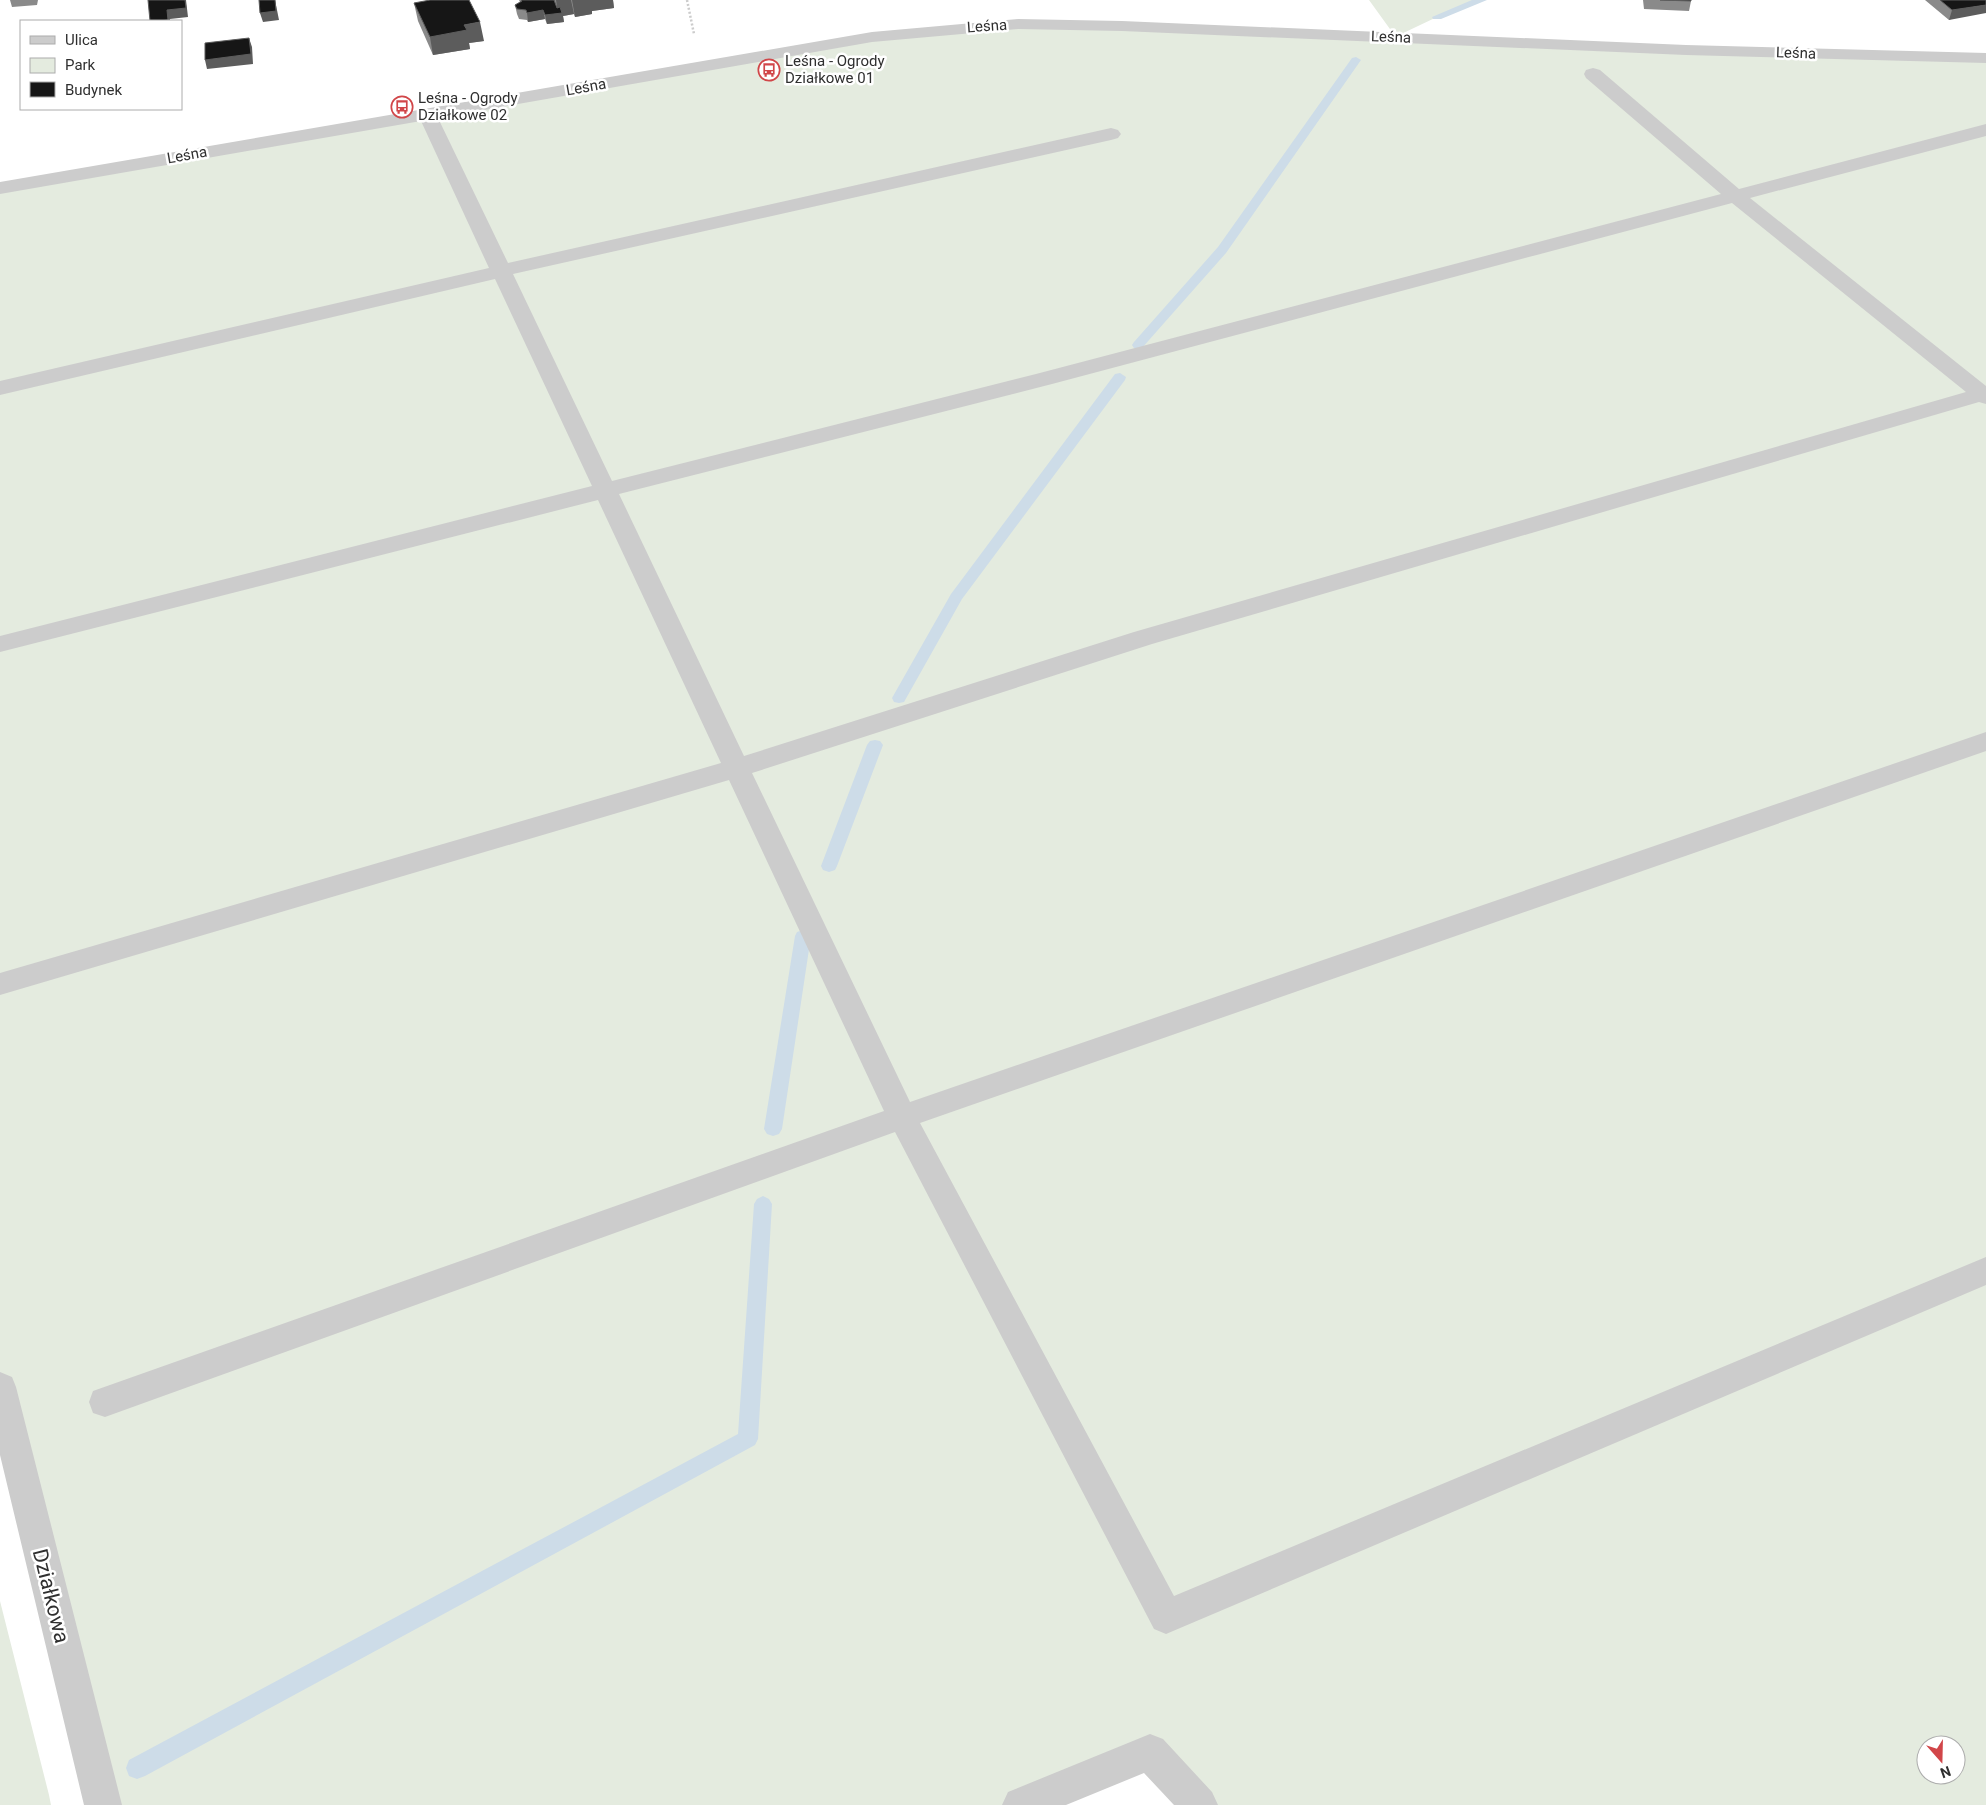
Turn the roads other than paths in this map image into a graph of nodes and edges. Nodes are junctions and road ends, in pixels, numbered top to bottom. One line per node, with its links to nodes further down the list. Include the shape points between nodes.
1 (1986, 58): 3 (street, Leśna, via 1018,24 872,37)
2 (1592, 74): 7 (street)
3 (427, 114): 6 (street, Leśna); 8 (street)
4 (1986, 130): 7 (street)
5 (1111, 134): 8 (street)
6 (0, 188)
7 (1734, 195): 10 (street); 11 (street)
8 (501, 271): 9 (street); 11 (street)
9 (0, 388)
10 (1985, 395): 14 (street, via 1143,638)
11 (606, 491): 12 (street); 14 (street)
12 (0, 644)
13 (1986, 740): 16 (street)
14 (737, 768): 15 (street); 16 (street)
15 (0, 984)
16 (902, 1117): 17 (street, via 1166,1617); 19 (street)
17 (1986, 1271)
18 (0, 1387): 20 (street, Działkowa)
19 (105, 1402)
20 (103, 1805)
21 (1021, 1805): 22 (street, via 1150,1752)
22 (1199, 1805)

